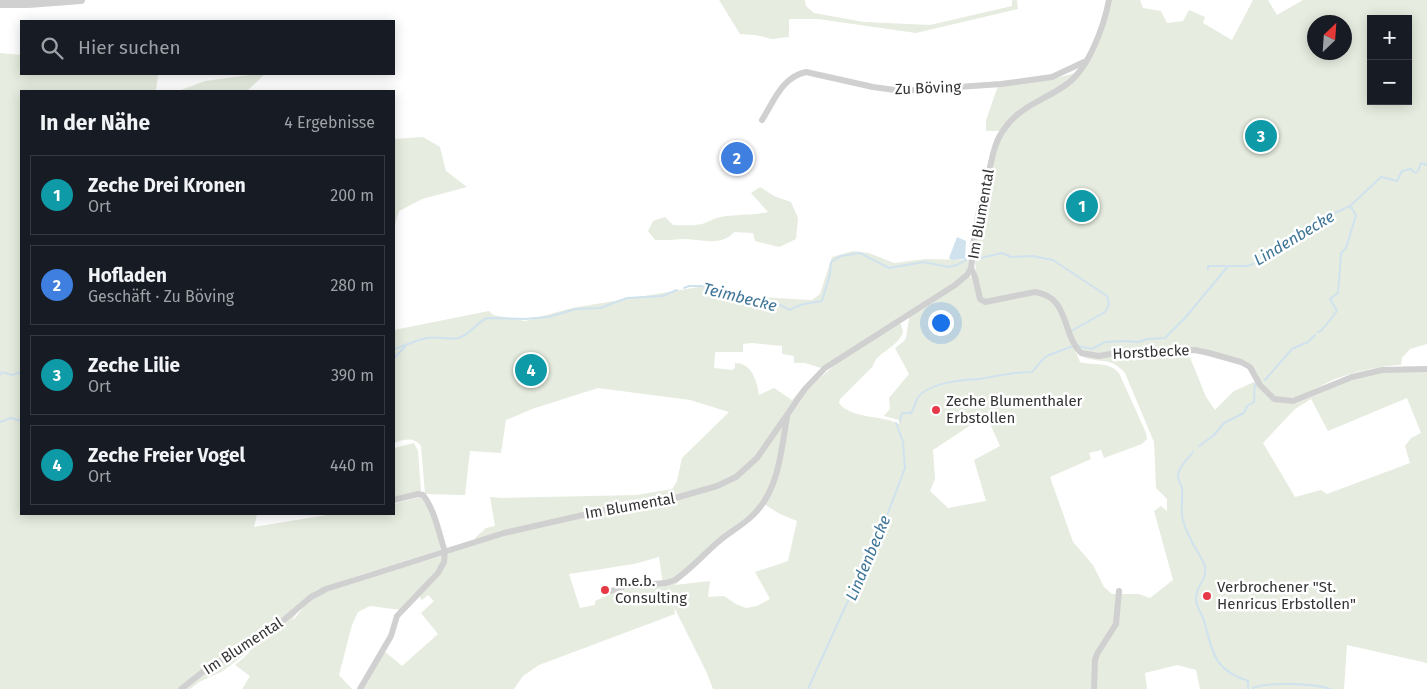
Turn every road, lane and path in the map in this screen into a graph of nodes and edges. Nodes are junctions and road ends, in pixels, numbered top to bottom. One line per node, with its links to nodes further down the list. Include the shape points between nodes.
1 (81, 0): 3 (street)
2 (1109, 0): 4 (street, Im Blumental, via 1100,31)
3 (0, 4)
4 (1085, 62): 5 (street, Zu Böving, via 1052,77 902,91 806,72 783,85); 6 (street, Im Blumental, via 1068,84 1020,112 1004,129 994,151 979,211)
5 (762, 120)
6 (971, 268): 7 (street, Horstbecke, via 980,299 985,302 1035,292 1051,298 1059,306 1073,342 1081,353 1100,356 1127,351 1195,350 1209,353 1250,367 1260,385 1274,399 1293,401 1352,377 1382,370); 8 (street, Im Blumental, via 955,285 825,368 805,389)
7 (1427, 369)
8 (788, 415): 10 (street, Im Blumental, via 749,466 717,486 665,501 618,507 535,525); 11 (street, Im Blumental, via 773,486 752,516 730,531 675,580)
9 (395, 500): 10 (street, via 423,495)
10 (445, 552): 13 (street, Im Blumental, via 326,588 264,636 209,667); 14 (street, via 438,573 397,616 391,636)
11 (611, 591)
12 (1120, 591): 15 (street, via 1116,624 1097,654)
13 (181, 689)
14 (360, 689)
15 (1094, 689)

